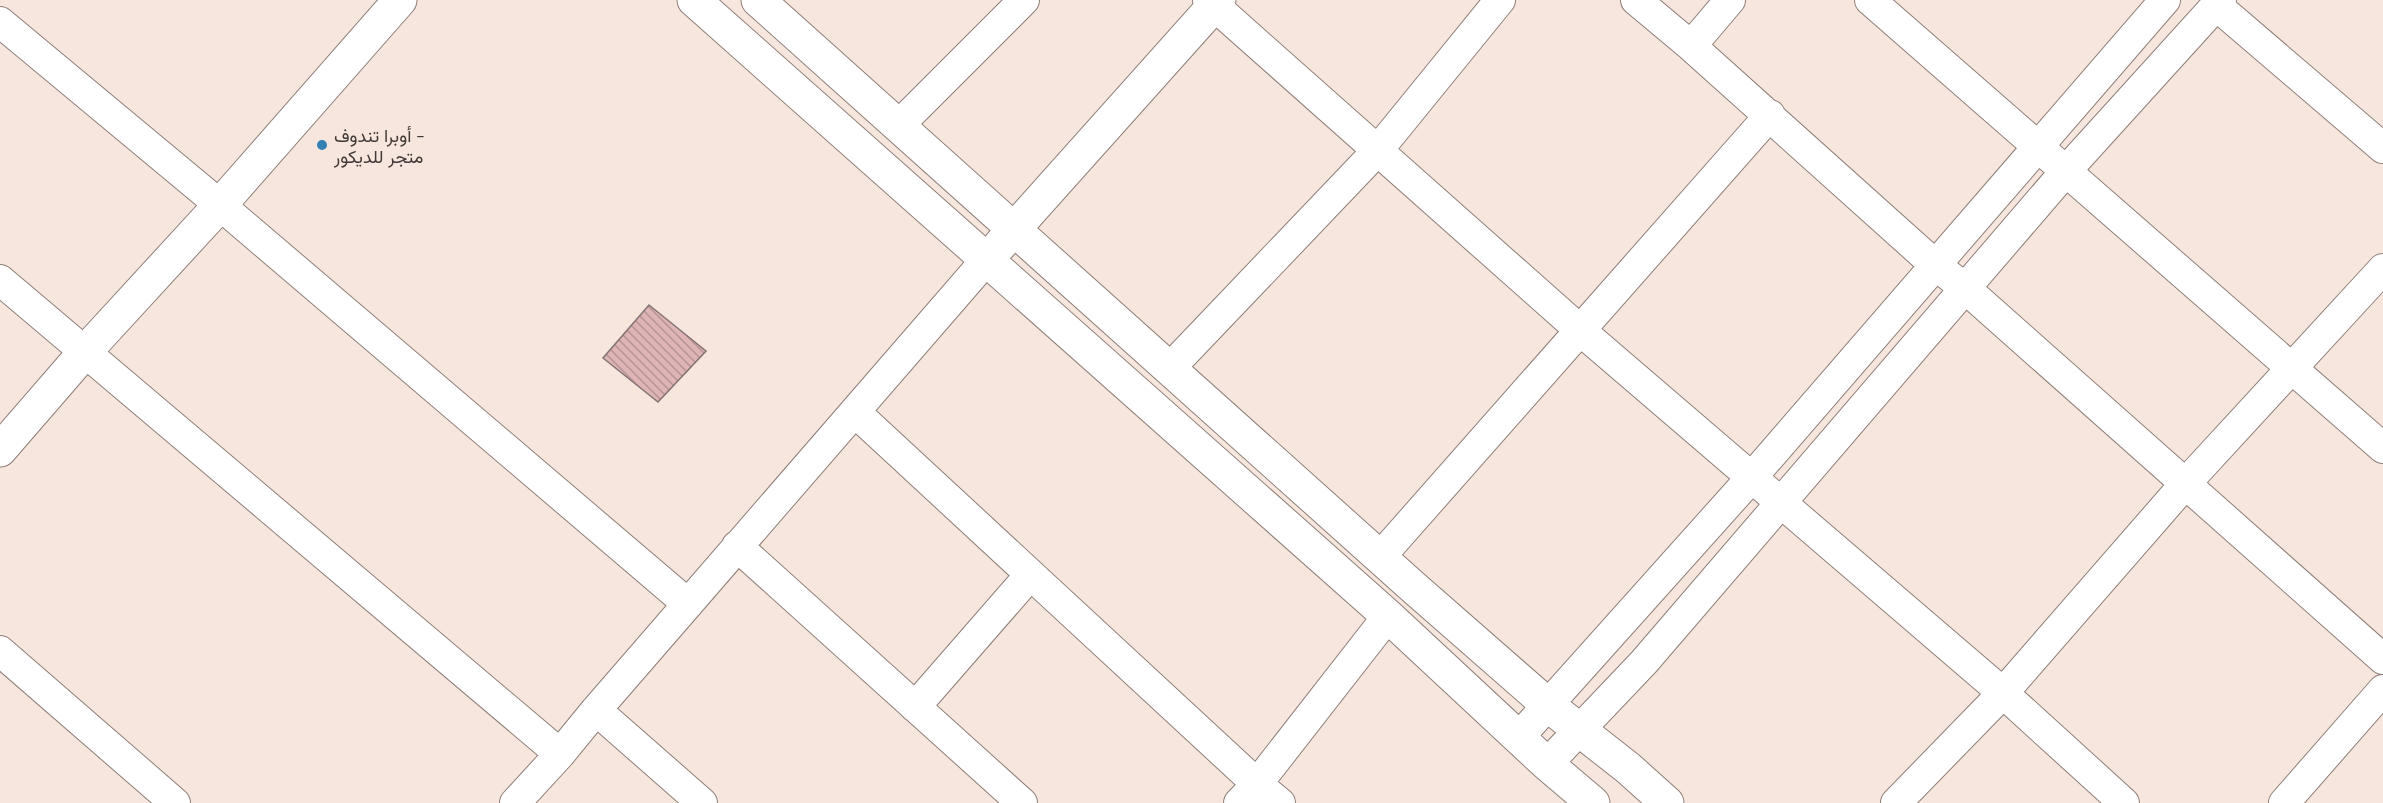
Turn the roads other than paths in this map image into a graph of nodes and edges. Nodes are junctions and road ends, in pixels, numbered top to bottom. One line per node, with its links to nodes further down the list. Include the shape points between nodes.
1 (400, 0): 20 (street)
2 (694, 0): 22 (street)
3 (758, 0): 15 (street)
4 (1024, 0): 15 (street)
5 (1500, 0): 18 (street)
6 (1636, 0): 13 (street)
7 (1730, 0): 13 (street)
8 (1870, 0): 16 (street)
9 (2165, 0): 16 (street)
10 (1214, 2): 18 (street); 21 (street)
11 (2219, 3): 17 (street); 19 (street)
12 (0, 22): 20 (street)
13 (1691, 46): 14 (street)
14 (1770, 115): 23 (street); 27 (street)
15 (898, 126): 21 (street)
16 (2036, 147): 19 (street); 23 (street)
17 (2383, 148)
18 (1378, 150): 27 (street); 29 (street)
19 (2065, 172): 26 (street); 30 (street)
20 (220, 205): 28 (street); 42 (street)
21 (1015, 229): 22 (street); 29 (street)
22 (987, 259): 31 (street); 38 (street)
23 (1934, 264): 26 (street); 35 (street)
24 (2383, 269): 30 (street)
25 (0, 280): 28 (street)
26 (1966, 289): 36 (street); 37 (street)
27 (1581, 331): 35 (street); 40 (street)
28 (84, 353): 33 (street); 53 (street)
29 (1169, 369): 34 (street)
30 (2292, 369): 32 (street); 36 (street)
31 (855, 412): 39 (street); 41 (street)
32 (2383, 448)
33 (0, 450)
34 (1289, 476): 38 (street); 40 (street)
35 (1752, 477): 37 (street); 48 (street)
36 (2185, 484): 45 (street); 47 (street)
37 (1781, 502): 47 (street); 51 (street, via 1644,662)
38 (1260, 505): 43 (street)
39 (737, 546): 42 (street); 49 (street)
40 (1380, 557): 48 (street)
41 (1030, 575): 49 (street); 55 (street)
42 (688, 604): 50 (street)
43 (1388, 616): 52 (street); 55 (street)
44 (0, 651): 56 (street)
45 (2383, 659)
46 (2383, 690): 65 (street)
47 (2003, 693): 63 (street); 64 (street)
48 (1549, 706): 51 (street); 52 (street)
49 (915, 707): 59 (street)
50 (596, 710): 53 (street); 58 (street)
51 (1580, 729): 54 (street); 62 (street)
52 (1519, 737): 54 (street)
53 (560, 754): 57 (street)
54 (1547, 764): 61 (street)
55 (1248, 794): 60 (street)
56 (175, 803)
57 (515, 803)
58 (702, 803)
59 (1022, 803)
60 (1280, 803)
61 (1593, 803)
62 (1666, 803)
63 (1896, 803)
64 (2124, 803)
65 (2284, 803)

